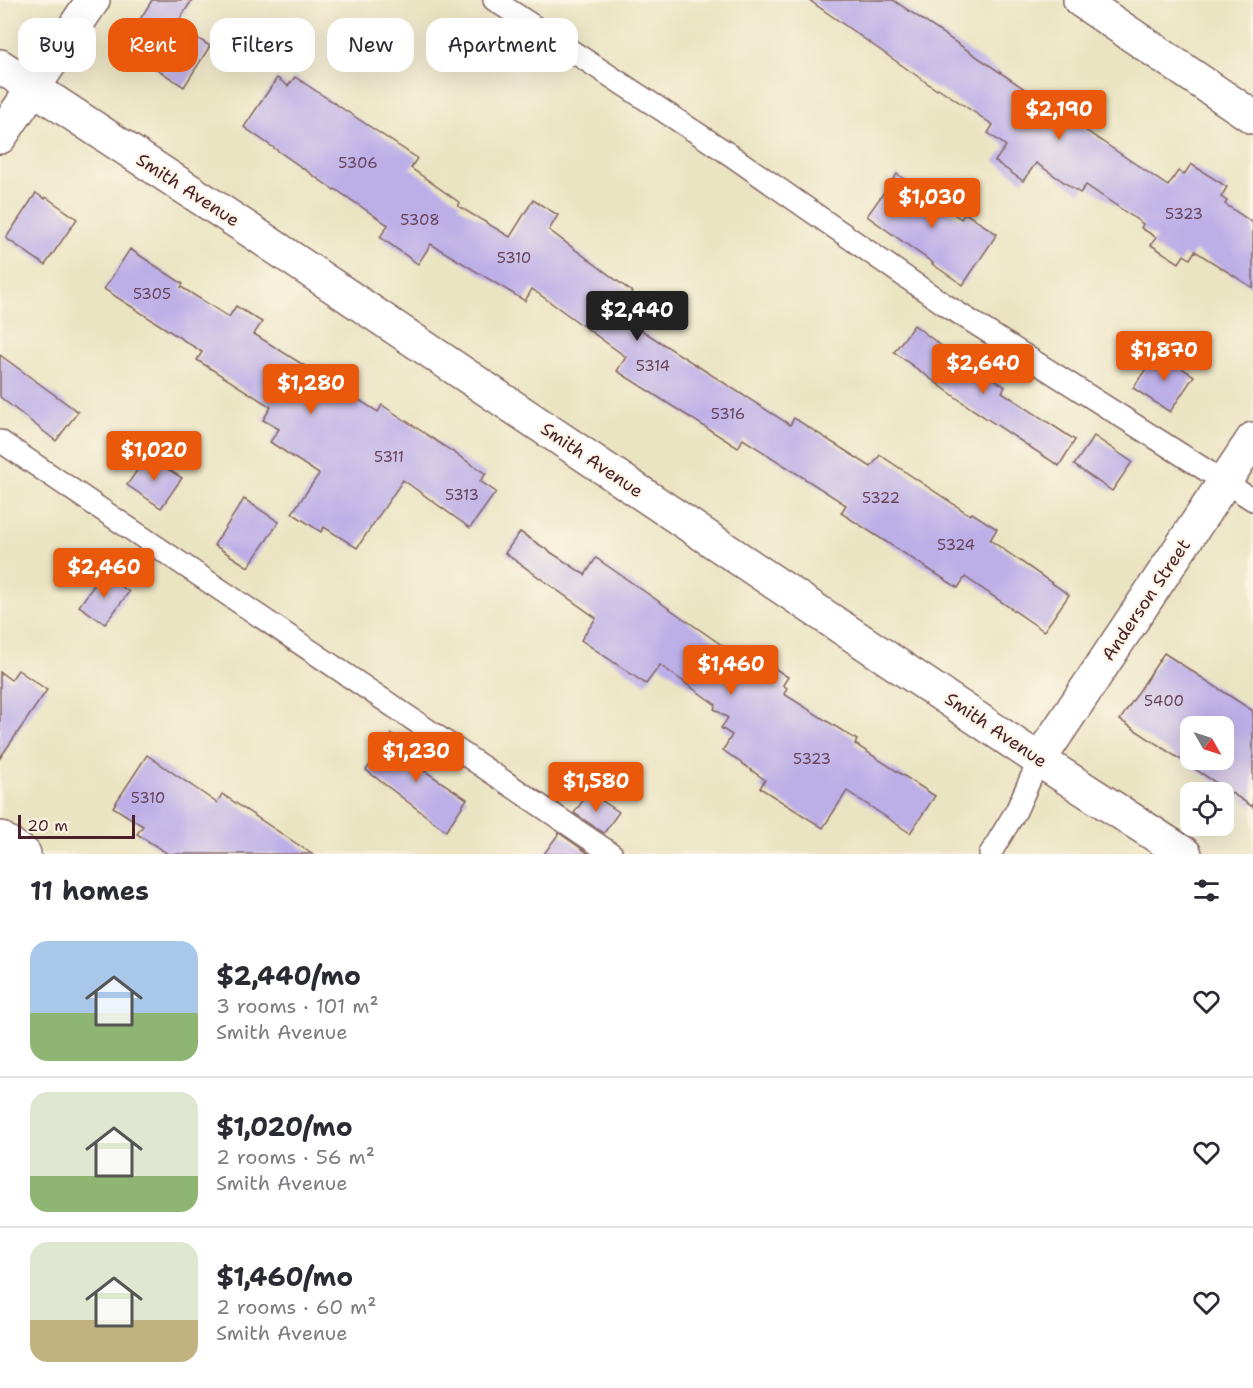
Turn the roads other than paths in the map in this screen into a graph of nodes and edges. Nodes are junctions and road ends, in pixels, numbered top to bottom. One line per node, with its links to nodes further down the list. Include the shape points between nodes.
1 (93, 0): 5 (street)
2 (494, 0): 10 (lane, via 729,154 944,303)
3 (1080, 0): 6 (street)
4 (0, 66): 5 (street, Smith Avenue)
5 (33, 88): 7 (street); 12 (street, Smith Avenue)
6 (1253, 117)
7 (0, 136)
8 (1253, 439): 10 (street, Anderson Street)
9 (0, 441): 15 (lane)
10 (1225, 481): 11 (lane); 12 (street, Anderson Street)
11 (1253, 500)
12 (1040, 760): 16 (lane); 17 (street, Smith Avenue)
13 (0, 838): 14 (street)
14 (24, 854)
15 (612, 854)
16 (990, 854)
17 (1185, 854)

